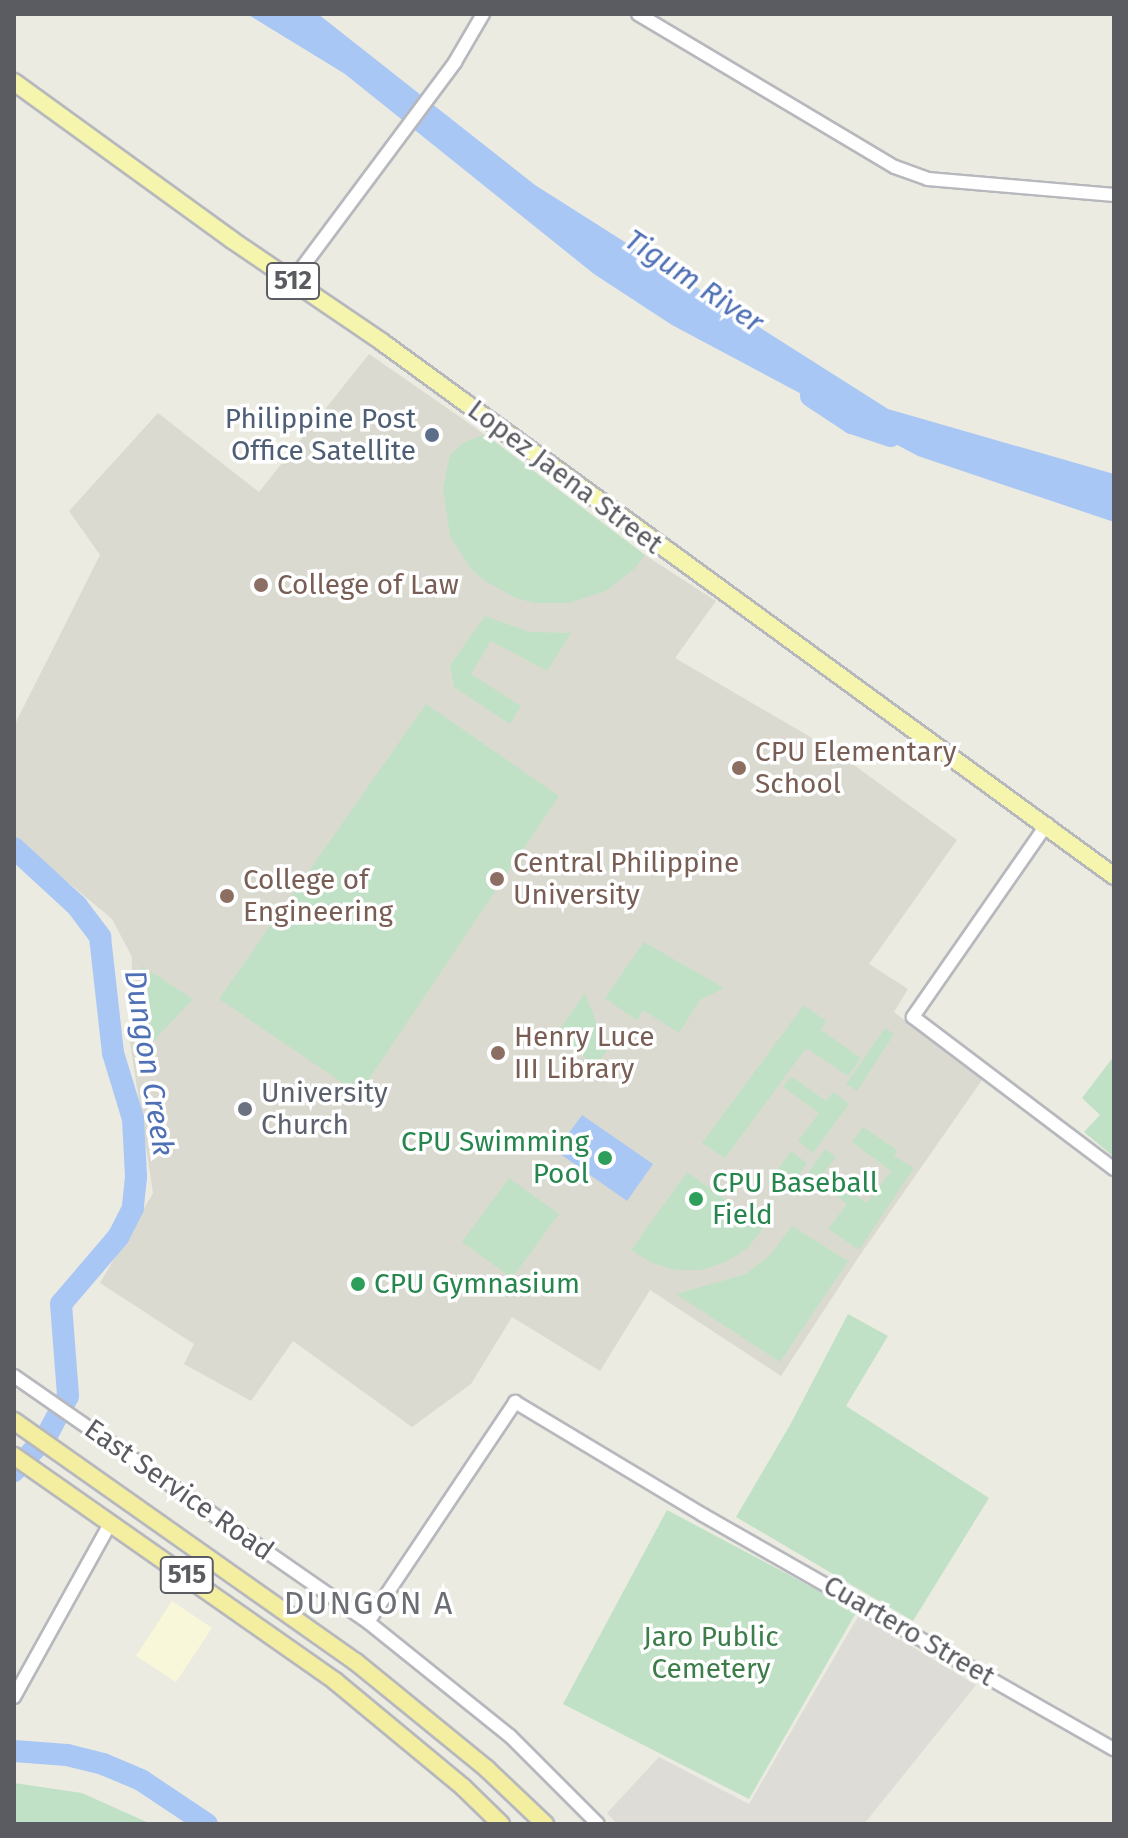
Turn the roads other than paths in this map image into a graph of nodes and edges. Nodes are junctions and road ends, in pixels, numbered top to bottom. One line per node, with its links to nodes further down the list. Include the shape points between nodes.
1 (483, 14): 5 (street, via 455,62)
2 (638, 14): 4 (street, via 895,167 928,179)
3 (14, 82): 5 (main road, Lopez Jaena Street / 512)
4 (1114, 195)
5 (292, 281): 6 (main road, Lopez Jaena Street / 512)
6 (1047, 824): 7 (main road, Lopez Jaena Street / 512); 8 (street, via 913,1017)
7 (1114, 876)
8 (1114, 1169)
9 (14, 1376): 13 (street, East Service Road)
10 (16, 1422): 14 (highway, 515)
11 (14, 1456): 12 (highway, 515)
12 (111, 1522): 15 (highway, 515); 16 (street)
13 (368, 1622): 17 (street, Cuartero Street, via 515,1402); 20 (street, East Service Road, via 510,1736)
14 (341, 1651): 15 (highway); 19 (highway, 515, via 487,1769)
15 (325, 1674): 18 (highway, 515)
16 (14, 1697)
17 (1114, 1749)
18 (501, 1824)
19 (545, 1824)
20 (598, 1824)

